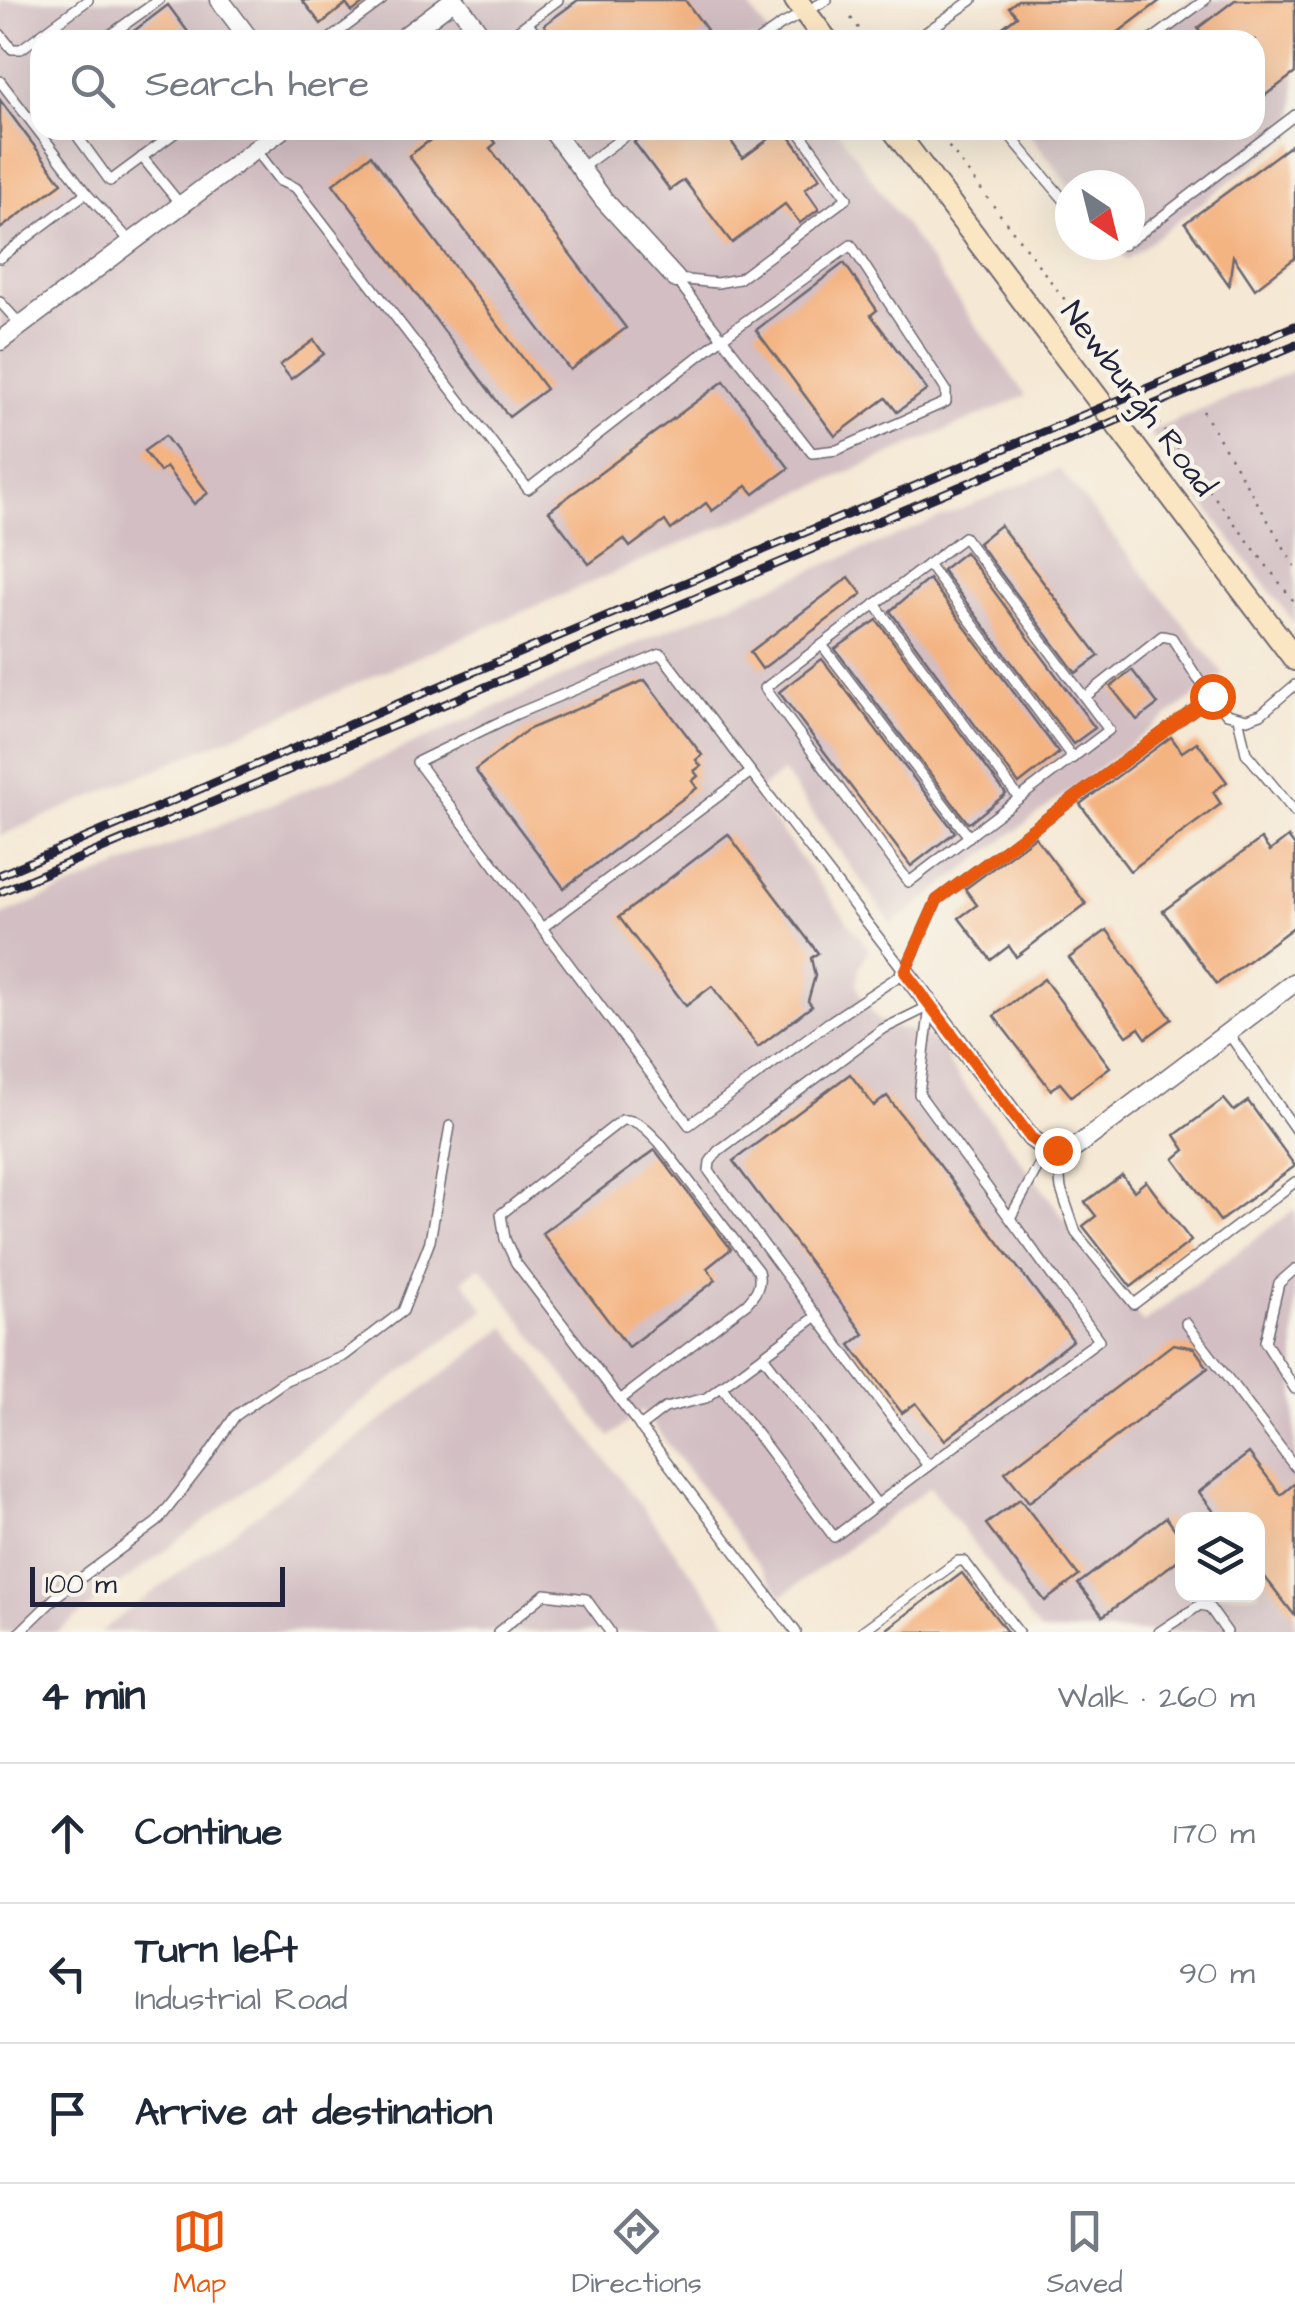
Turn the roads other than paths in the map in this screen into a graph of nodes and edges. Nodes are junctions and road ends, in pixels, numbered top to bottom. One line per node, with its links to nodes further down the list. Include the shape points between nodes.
1 (88, 0): 12 (lane)
2 (159, 0): 13 (lane)
3 (220, 0): 14 (street)
4 (382, 0): 15 (lane)
5 (454, 0): 16 (street); 17 (street)
6 (558, 0): 11 (lane)
7 (827, 0): 10 (lane)
8 (972, 0): 22 (lane)
9 (1205, 0): 23 (lane)
10 (801, 6): 20 (lane); 21 (main road)
11 (528, 23): 18 (lane); 19 (lane)
12 (47, 30)
13 (117, 30)
14 (242, 30)
15 (342, 30)
16 (414, 30)
17 (476, 30)
18 (519, 30)
19 (533, 30)
20 (774, 30)
21 (819, 30)
22 (926, 30)
23 (1164, 30)
24 (0, 34): 25 (lane, via 12,49)
25 (30, 42)
26 (0, 81): 28 (lane)
27 (1295, 115): 29 (lane)
28 (30, 120)
29 (1265, 138)
30 (45, 140): 45 (lane)
31 (81, 140): 42 (lane, via 110,181)
32 (165, 140): 42 (lane)
33 (268, 140): 41 (street)
34 (560, 140): 43 (street)
35 (619, 140): 43 (lane)
36 (805, 140): 50 (lane, via 847,198 740,279)
37 (902, 140): 58 (main road, Newburgh Road)
38 (1018, 140): 40 (lane)
39 (1262, 140): 47 (lane)
40 (1015, 142): 44 (lane)
41 (255, 150): 46 (street); 53 (lane, via 280,181 296,188 528,489)
42 (142, 157): 46 (lane)
43 (581, 168): 50 (street)
44 (1055, 189)
45 (86, 193): 48 (lane); 49 (lane)
46 (181, 205): 48 (street)
47 (1145, 229)
48 (131, 242): 52 (street)
49 (0, 258)
50 (676, 279): 53 (lane)
51 (0, 302): 52 (lane)
52 (22, 325): 54 (street)
53 (722, 338): 53 (lane, via 812,453 837,450 946,402 946,390 851,246)
54 (0, 341)
55 (928, 564): 56 (lane); 60 (lane, via 964,537); 63 (lane)
56 (875, 604): 57 (lane); 65 (lane)
57 (822, 644): 67 (lane); 67 (lane, via 765,688 909,882)
58 (1295, 659)
59 (1295, 685): 62 (lane, via 1261,714)
60 (1086, 696): 61 (lane, via 1162,636 1172,638); 63 (lane, via 1109,730)
61 (1212, 696): 62 (lane); 69 (lane, via 937,900)
62 (1238, 716): 66 (lane, via 1246,753)
63 (1072, 758): 65 (lane)
64 (751, 772): 68 (lane); 68 (lane, via 660,654 418,762); 69 (lane)
65 (1019, 798): 67 (lane)
66 (1295, 812)
67 (968, 837)
68 (542, 928): 69 (lane, via 689,1125)
69 (905, 972): 71 (street)
70 (1295, 982): 72 (street)
71 (930, 1006): 75 (street, via 1031,1138); 77 (lane, via 919,1094); 79 (lane, via 881,1030 710,1162 709,1171)
72 (1228, 1032): 74 (lane); 75 (street, via 1076,1147)
73 (450, 1126): 89 (lane, via 430,1241 403,1312 344,1356 286,1380 234,1416 157,1522 58,1595)
74 (1295, 1129)
75 (1052, 1150): 76 (lane, via 1076,1233 1134,1304); 77 (lane)
76 (1295, 1182)
77 (1010, 1218): 86 (lane, via 1100,1340)
78 (1295, 1268): 83 (lane, via 1279,1283 1265,1342)
79 (817, 1316): 81 (lane); 86 (lane)
80 (1186, 1322): 87 (lane)
81 (763, 1356): 82 (lane); 88 (lane)
82 (721, 1386): 85 (lane, via 706,1398 665,1408); 88 (lane, via 834,1537)
83 (1295, 1389)
84 (620, 1400): 84 (lane, via 516,1263 501,1214 622,1120 632,1120 659,1142 761,1280 747,1304); 85 (lane)
85 (640, 1427): 92 (lane)
86 (928, 1466): 88 (lane)
87 (1295, 1467)
88 (877, 1504)
89 (20, 1632)
90 (498, 1632): 91 (lane, via 545,1594 586,1599)
91 (610, 1632)
92 (796, 1632)
93 (861, 1632): 94 (lane, via 958,1561)
94 (1018, 1632)
95 (1159, 1632): 96 (lane, via 1200,1605)
96 (1227, 1632)

